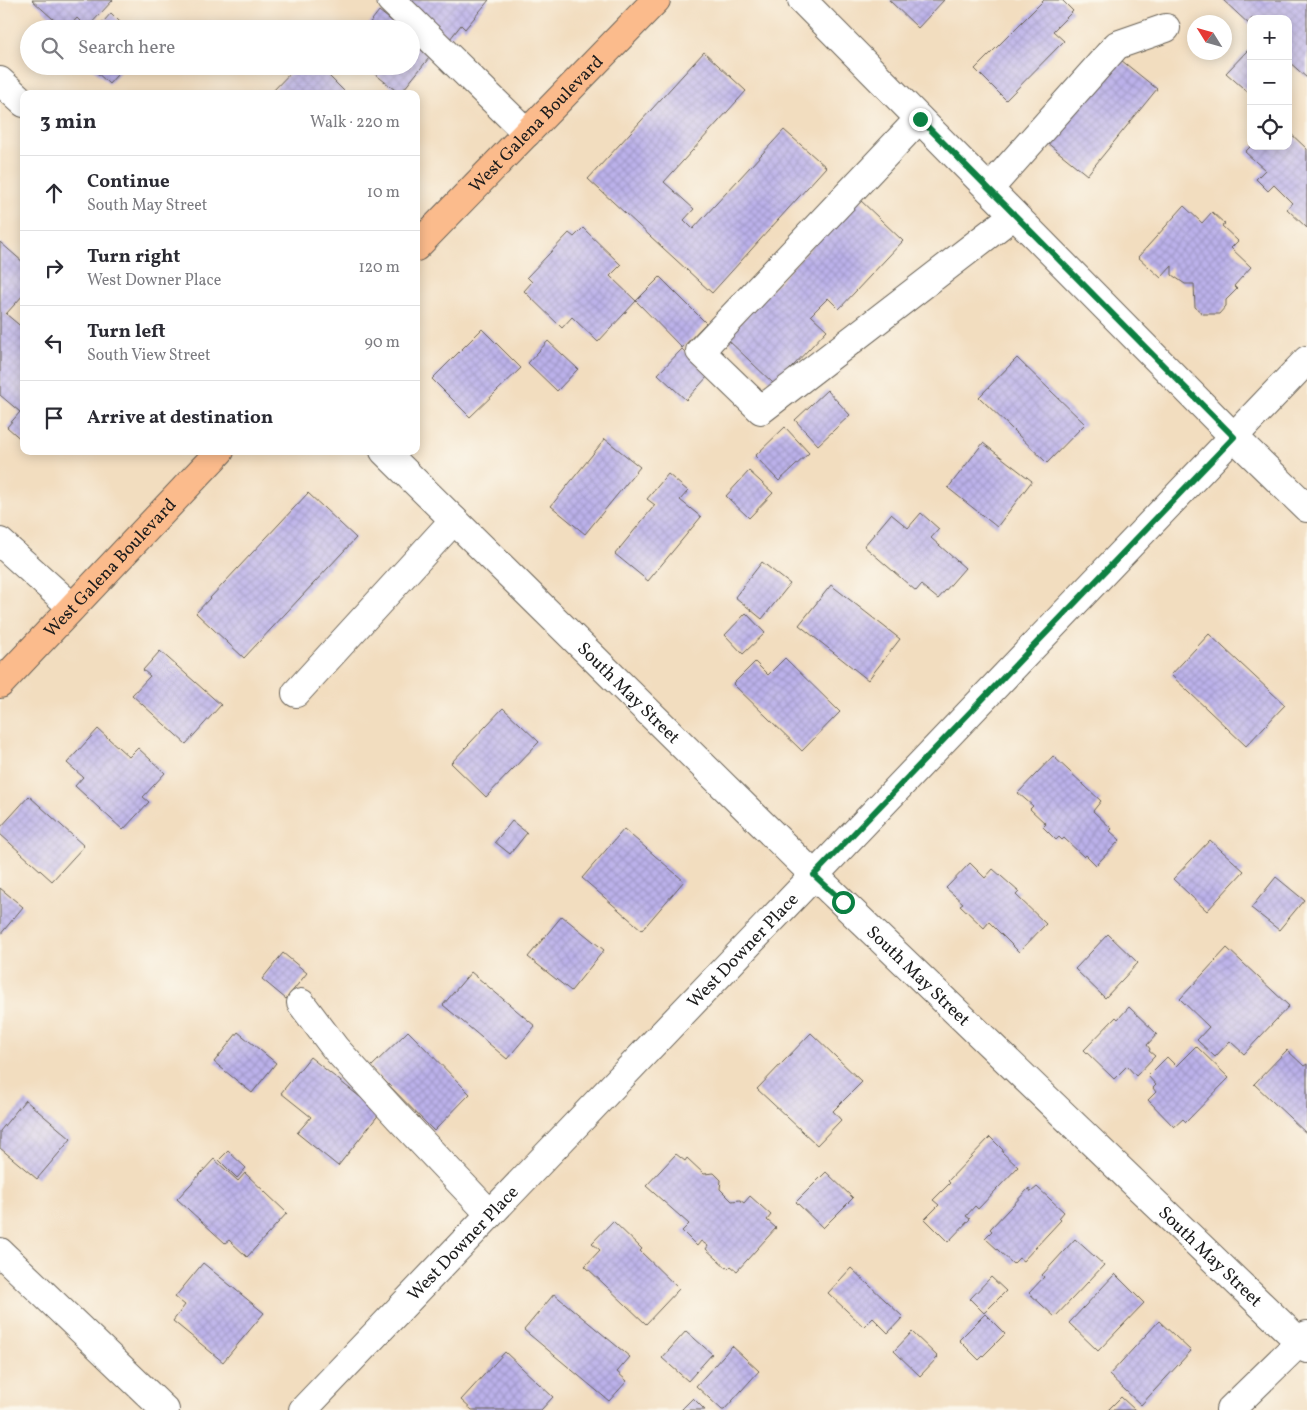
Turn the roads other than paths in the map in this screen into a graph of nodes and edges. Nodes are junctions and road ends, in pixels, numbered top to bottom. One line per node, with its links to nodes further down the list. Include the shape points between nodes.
1 (391, 0): 4 (street)
2 (656, 0): 10 (main road, West Galena Boulevard)
3 (802, 0): 9 (street)
4 (411, 20)
5 (420, 28): 10 (street)
6 (1166, 28): 11 (street, via 1117,45)
7 (0, 81): 8 (street)
8 (20, 100)
9 (920, 119): 11 (street); 12 (street, via 700,351 760,410)
10 (527, 133): 13 (main road, West Galena Boulevard)
11 (989, 189): 12 (street)
12 (1014, 215): 15 (street)
13 (420, 243)
14 (1307, 360): 15 (street, West Downer Place)
15 (1234, 437): 18 (street); 24 (street, West Downer Place)
16 (216, 455): 21 (main road, West Galena Boulevard)
17 (388, 455): 19 (street, South May Street)
18 (1307, 508)
19 (454, 520): 23 (street); 24 (street, South May Street)
20 (0, 542): 21 (street)
21 (72, 607): 22 (main road, West Galena Boulevard)
22 (1, 681)
23 (296, 693)
24 (814, 875): 26 (street, West Downer Place); 28 (street, South May Street)
25 (301, 1003): 26 (street, via 335,1048)
26 (490, 1214): 30 (street, West Downer Place)
27 (0, 1252): 29 (street)
28 (1305, 1342): 31 (street)
29 (165, 1410)
30 (302, 1410)
31 (1230, 1410)

